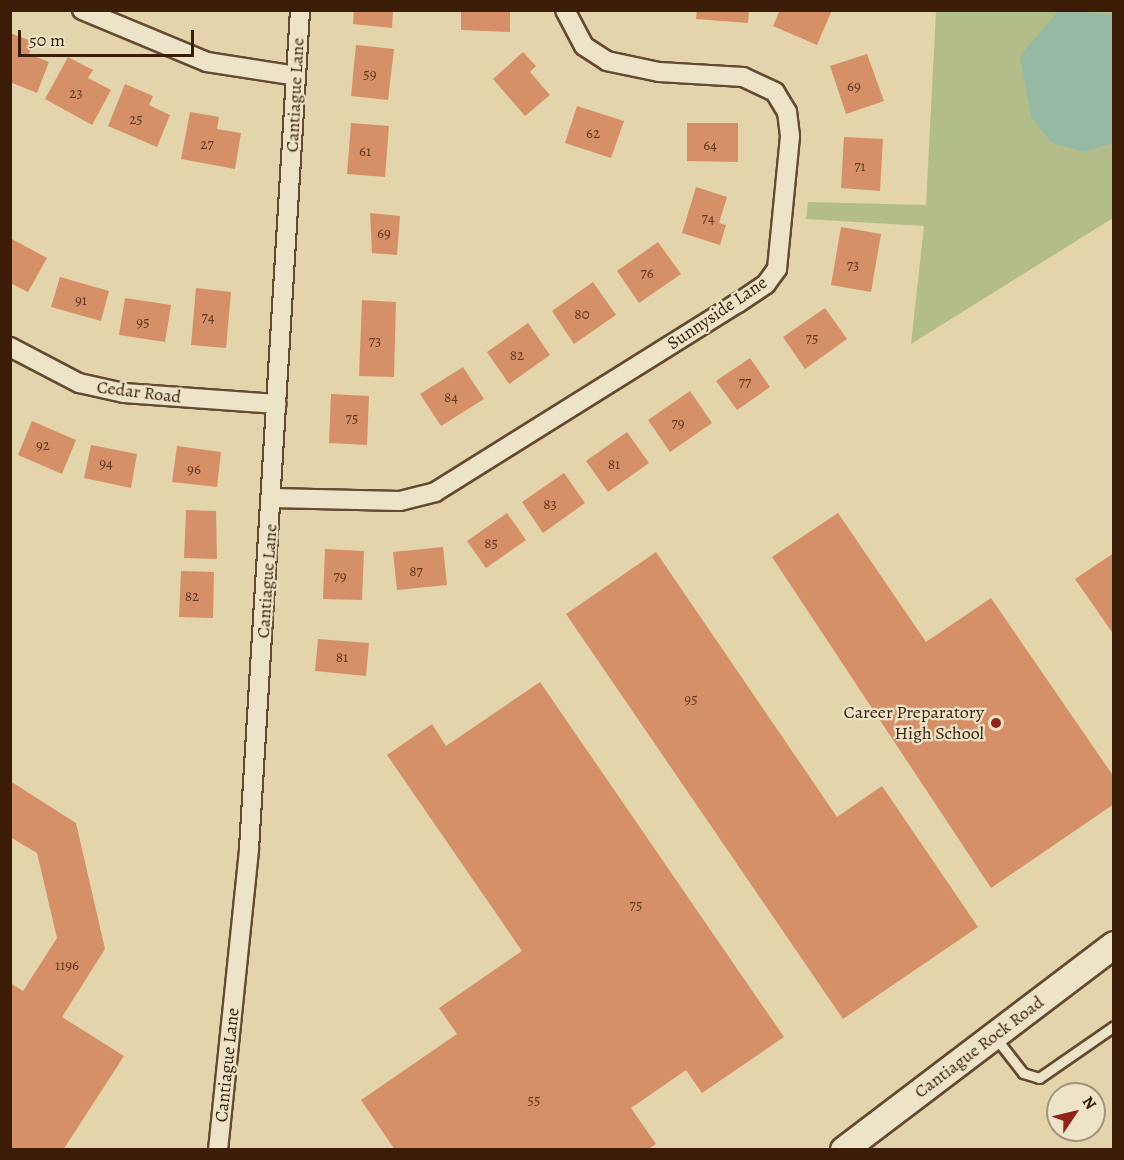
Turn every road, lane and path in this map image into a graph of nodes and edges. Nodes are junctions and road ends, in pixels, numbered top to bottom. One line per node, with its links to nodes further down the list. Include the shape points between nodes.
1 (82, 10): 4 (street, via 207,62)
2 (300, 10): 4 (street, Cantiague Lane)
3 (565, 10): 7 (street, Sunnyside Lane, via 584,46 608,61 659,72 744,77 775,92 787,112 790,136 777,269 766,284 738,303 435,492 400,501)
4 (296, 76): 6 (street, Cantiague Lane)
5 (10, 347): 6 (street, Cedar Road, via 79,383 124,393)
6 (277, 404): 7 (street, Cantiague Lane)
7 (273, 498): 11 (street, Cantiague Lane, via 249,849)
8 (1113, 945): 10 (main road, Cantiague Rock Road)
9 (1113, 1026): 10 (lane, via 1039,1078 1023,1073)
10 (994, 1035): 12 (main road, Cantiague Rock Road)
11 (218, 1149)
12 (844, 1149)

